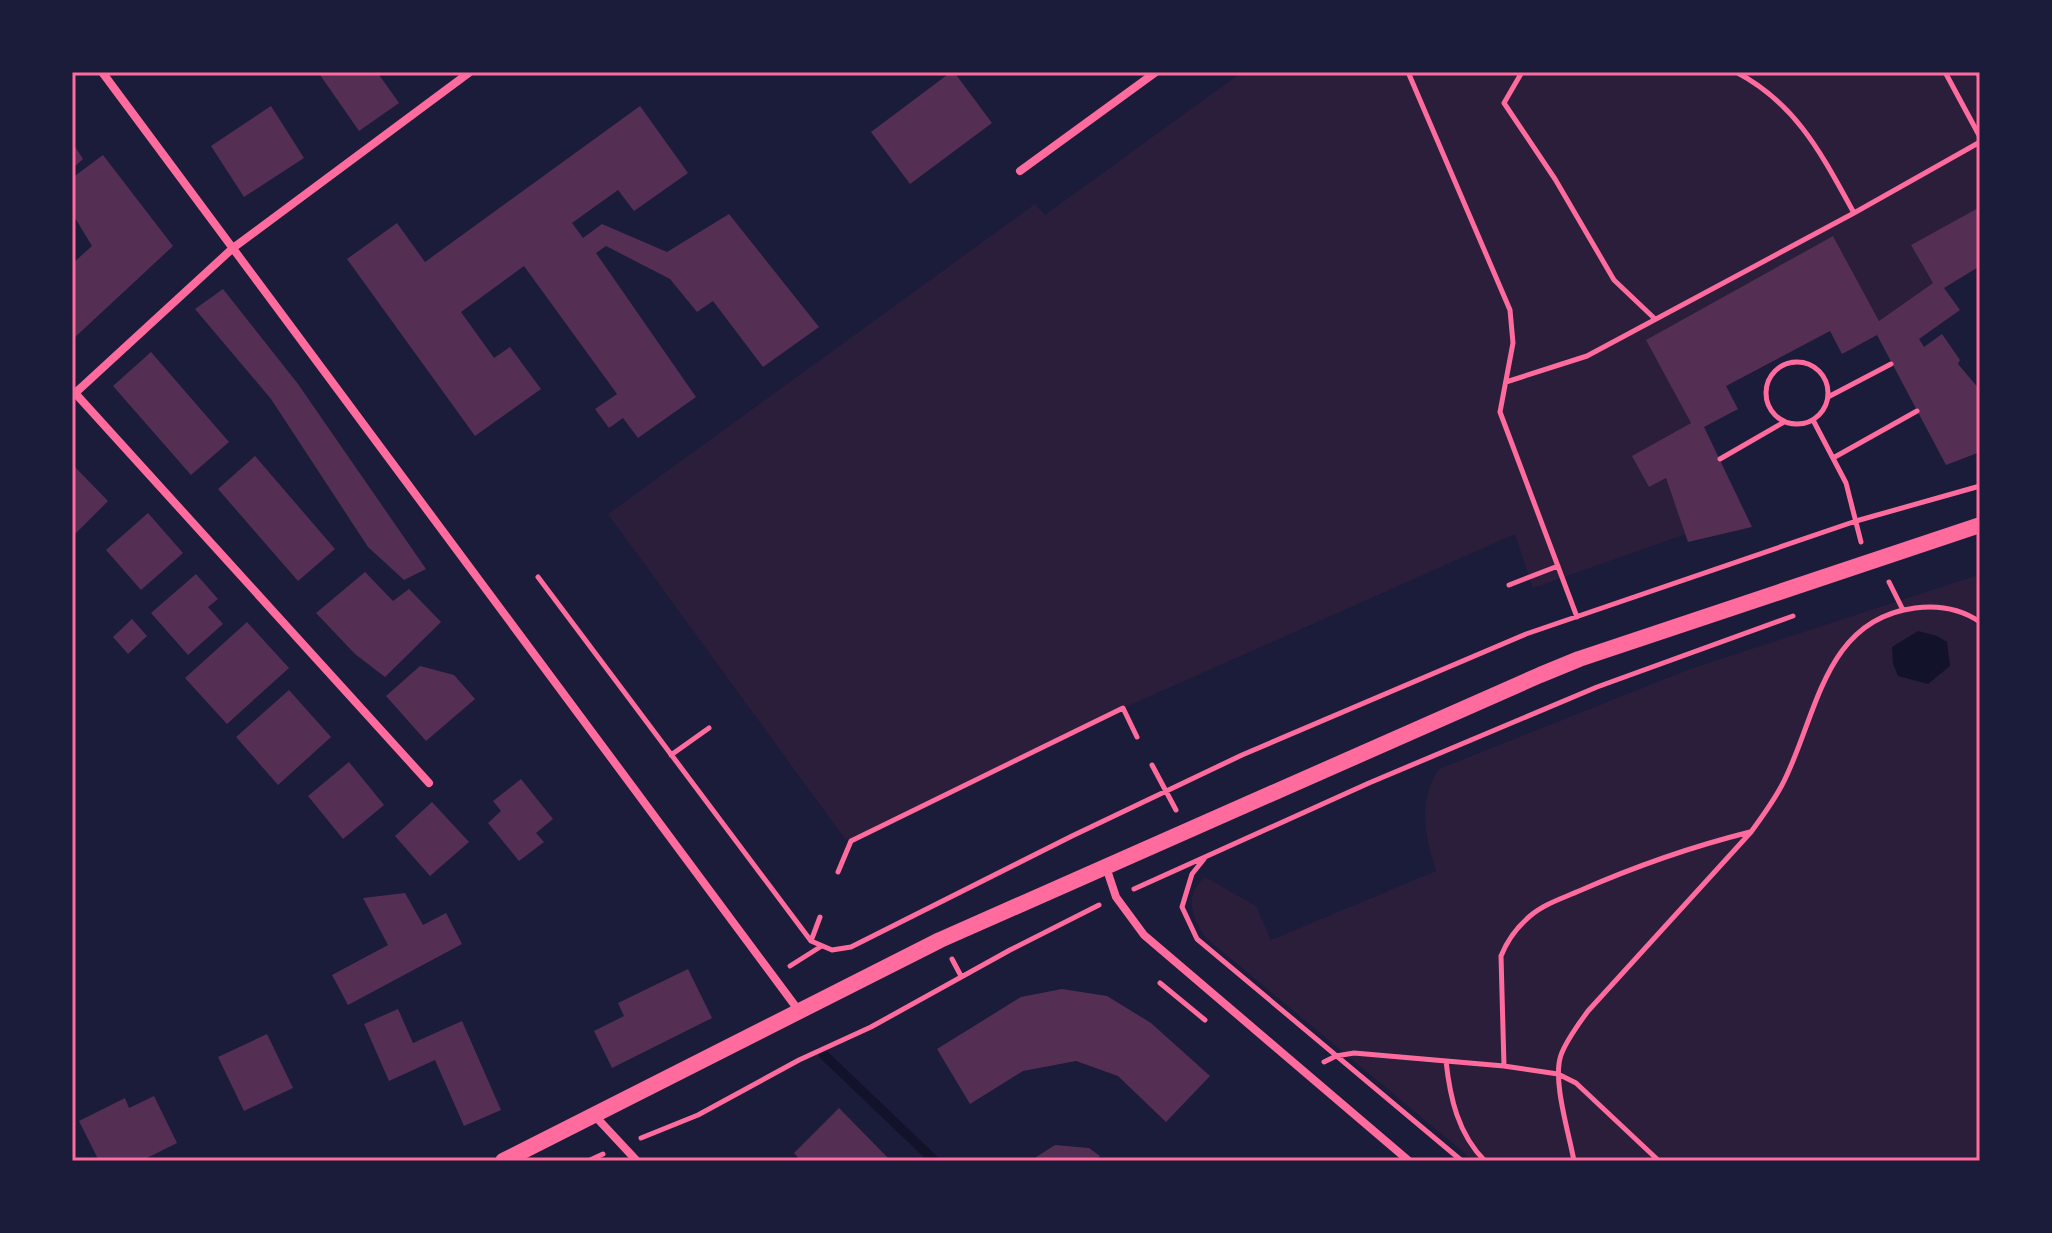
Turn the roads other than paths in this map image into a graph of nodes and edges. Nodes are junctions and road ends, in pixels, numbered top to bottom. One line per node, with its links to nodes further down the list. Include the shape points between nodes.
1 (102, 72): 5 (street)
2 (470, 72): 5 (street)
3 (1156, 72): 4 (street)
4 (1020, 171)
5 (233, 248): 6 (street); 10 (street)
6 (73, 395): 8 (street)
7 (1980, 525): 9 (main road, via 1579,659)
8 (429, 783)
9 (1106, 867): 10 (main road, via 940,940); 14 (street, via 1116,897 1144,935)
10 (799, 1011): 11 (main road)
11 (595, 1116): 12 (main road); 13 (street)
12 (503, 1161)
13 (637, 1161)
14 (1409, 1161)

